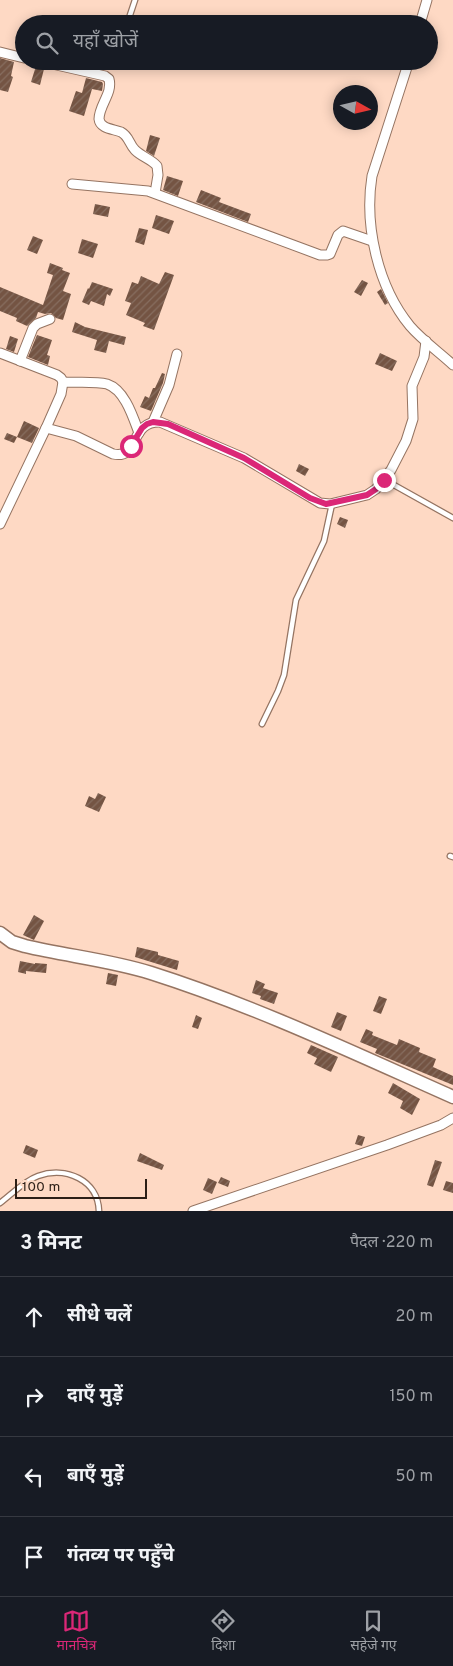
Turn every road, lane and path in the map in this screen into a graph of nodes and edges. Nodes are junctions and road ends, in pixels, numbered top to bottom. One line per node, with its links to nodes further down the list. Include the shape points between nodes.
1 (135, 0): 3 (lane)
2 (427, 0): 4 (street)
3 (130, 15)
4 (423, 15)
5 (0, 52): 6 (street)
6 (15, 56)
7 (78, 70): 10 (street, via 110,78 100,116 101,124 127,136 136,152 157,166)
8 (406, 70): 11 (street, via 372,176 369,194)
9 (72, 184): 10 (street)
10 (155, 193): 11 (street, via 320,255 330,254 342,232)
11 (372, 241): 13 (street, via 392,298 403,317)
12 (50, 319): 16 (street, via 33,328)
13 (426, 341): 17 (street); 22 (street, via 424,357 412,386 411,426)
14 (0, 354): 16 (street)
15 (176, 354): 19 (street, via 169,385)
16 (20, 361): 18 (street, via 57,375)
17 (453, 364)
18 (63, 382): 20 (street); 21 (street, via 99,383 113,388 134,417)
19 (153, 422): 21 (street); 23 (street, via 168,424 244,458 320,503)
20 (46, 428): 21 (street, via 76,436 119,456 128,452); 25 (street)
21 (139, 433)
22 (384, 480): 23 (street, via 367,495); 24 (lane)
23 (332, 504): 26 (lane, via 324,541 296,600 284,675)
24 (453, 518)
25 (0, 524)
26 (262, 724)
27 (0, 933): 28 (street, via 25,946 129,967 199,990 271,1017)
28 (453, 1097)
29 (453, 1118): 32 (street, via 386,1145)
30 (0, 1203): 31 (lane, via 25,1182 38,1176 60,1174 89,1184 98,1200)
31 (99, 1211)
32 (193, 1211)

